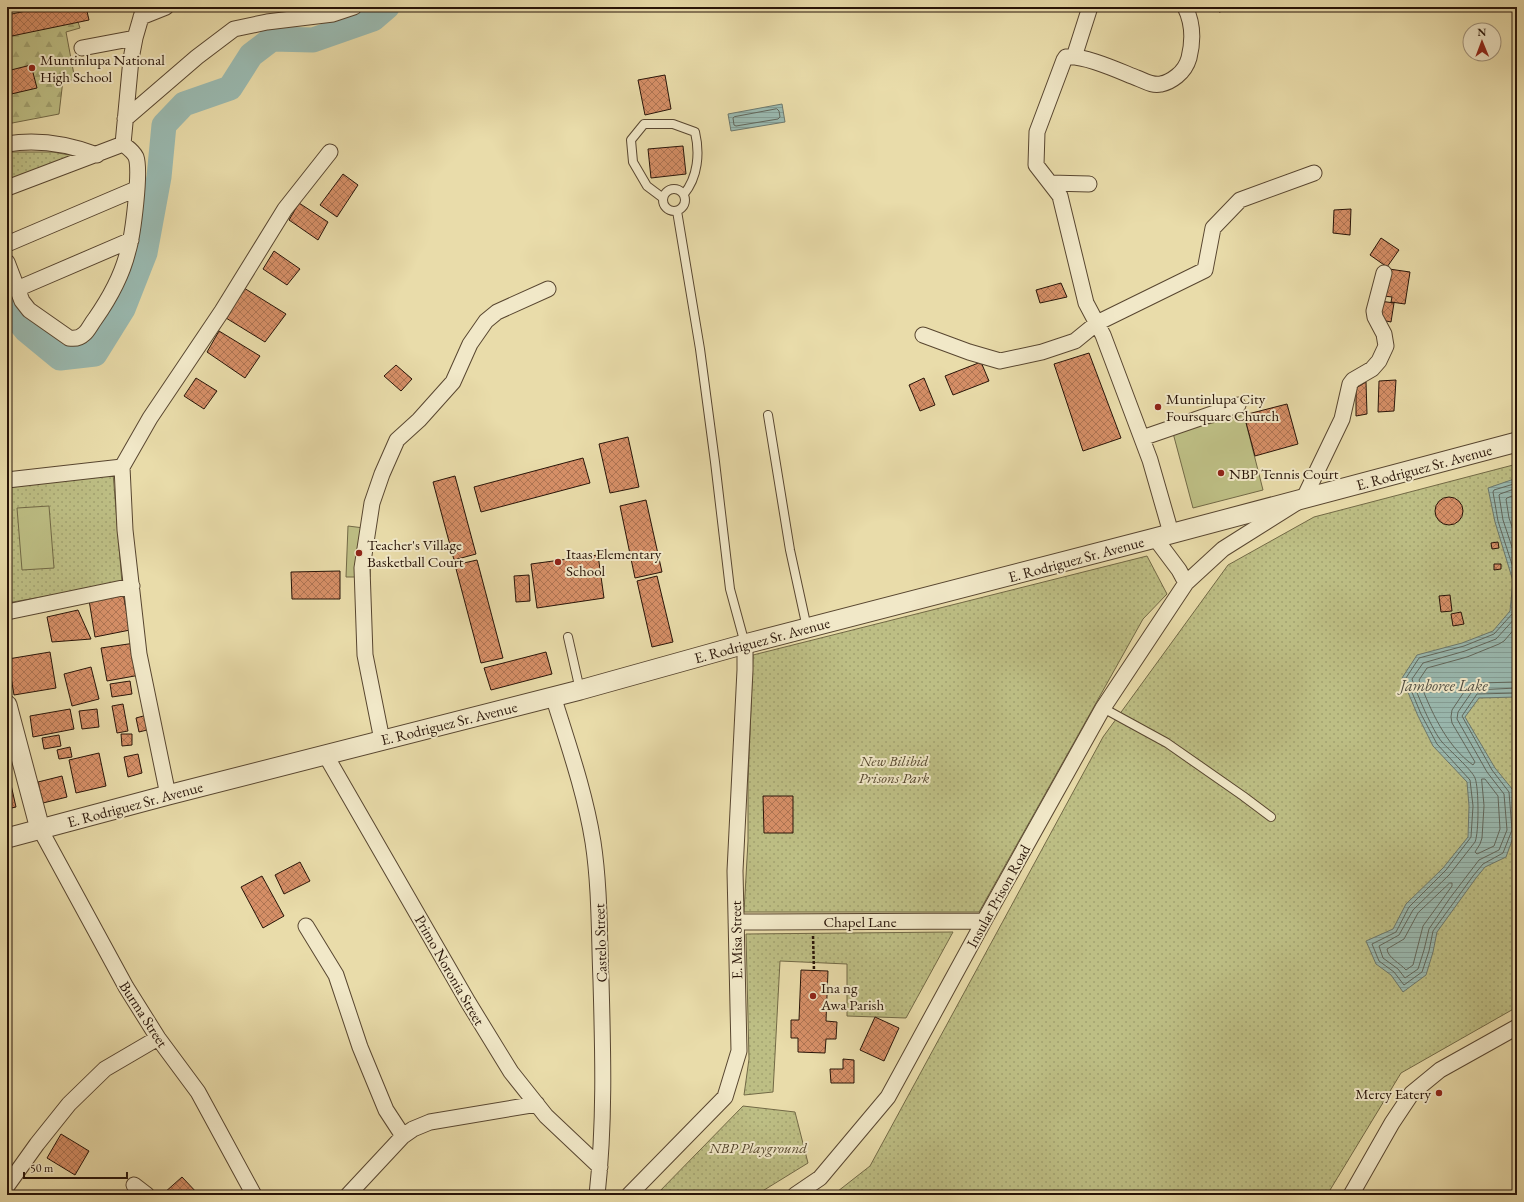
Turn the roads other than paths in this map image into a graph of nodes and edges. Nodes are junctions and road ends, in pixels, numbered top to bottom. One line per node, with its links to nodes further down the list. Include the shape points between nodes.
1 (166, 7): 5 (street)
2 (354, 7): 9 (street, via 333,14 234,29)
3 (1090, 7): 8 (street)
4 (1185, 7): 8 (street, via 1189,15 1192,37 1188,63 1167,83 1153,85)
5 (142, 12): 6 (street)
6 (135, 38): 7 (street); 9 (street)
7 (82, 48)
8 (1074, 57): 15 (street, via 1066,57 1064,60 1037,132 1036,165)
9 (125, 119): 11 (street)
10 (7, 144): 13 (street, via 61,144)
11 (123, 144): 13 (street); 18 (street, via 132,150 136,157)
12 (330, 152): 34 (street, via 285,209 222,311 150,418)
13 (97, 155): 17 (street)
14 (1314, 173): 28 (street, via 1240,200 1212,228 1205,270)
15 (1050, 184): 16 (street); 28 (street, via 1060,196 1086,304)
16 (1088, 184)
17 (7, 188)
18 (136, 189): 22 (street); 23 (street)
19 (684, 194): 20 (lane, via 677,189 668,190); 20 (lane, via 690,187 696,170 698,144 695,132 673,124 644,124 631,140 633,162 647,186); 21 (lane, via 685,204)
20 (663, 198): 21 (lane, via 664,205 669,210)
21 (677, 211): 43 (lane, via 700,349 730,589)
22 (131, 240): 26 (street); 26 (street, via 121,272 106,303 85,334 80,337 64,336 29,310 22,302)
23 (7, 244)
24 (7, 262): 26 (street)
25 (1384, 273): 36 (street, via 1374,317 1384,334 1386,346 1372,369 1350,384 1342,419)
26 (17, 288)
27 (548, 289): 48 (street, via 497,312 486,321 470,344 453,382 397,440 382,474 372,503 362,568 365,655)
28 (1097, 323): 29 (street, via 1075,341 1042,352 1000,361); 32 (street)
29 (923, 335)
30 (1238, 406): 32 (street)
31 (768, 415): 41 (lane, via 790,550)
32 (1142, 438): 37 (street, via 1150,460)
33 (1517, 442): 36 (street, E. Rodriguez Sr. Avenue)
34 (122, 467): 35 (street); 39 (street, via 125,530)
35 (7, 480)
36 (1304, 498): 37 (street, E. Rodriguez Sr. Avenue); 38 (street, Insular Prison Road, via 1224,549)
37 (1163, 535): 38 (street); 41 (street, E. Rodriguez Sr. Avenue)
38 (1186, 583): 47 (street, Insular Prison Road)
39 (132, 586): 40 (street); 50 (street, via 140,654)
40 (7, 611)
41 (807, 629): 43 (street, E. Rodriguez Sr. Avenue)
42 (568, 636): 44 (lane)
43 (746, 644): 44 (street, E. Rodriguez Sr. Avenue); 55 (street, E. Misa Street, via 735,871)
44 (580, 690): 45 (street, E. Rodriguez Sr. Avenue)
45 (553, 696): 48 (street, E. Rodriguez Sr. Avenue); 61 (street, Castelo Street, via 582,789 593,842 598,899 604,1088)
46 (7, 705): 52 (street)
47 (1103, 708): 51 (lane, via 1167,743); 54 (street, Insular Prison Road)
48 (382, 740): 49 (street, E. Rodriguez Sr. Avenue)
49 (325, 754): 50 (street, E. Rodriguez Sr. Avenue); 59 (street, Primo Noronia Street, via 468,1002 511,1072)
50 (168, 795): 52 (street, E. Rodriguez Sr. Avenue)
51 (1271, 817)
52 (40, 829): 53 (street, E. Rodriguez Sr. Avenue); 58 (street, Burma Street, via 126,987)
53 (7, 838)
54 (984, 920): 55 (street, Chapel Lane); 69 (street, Insular Prison Road, via 888,1097 820,1178)
55 (736, 922): 68 (street, E. Misa Street, via 738,1051 726,1097)
56 (306, 926): 60 (street, via 336,975 360,1047 386,1110)
57 (1517, 1027): 70 (street, via 1440,1070 1412,1093)
58 (158, 1038): 63 (street, via 105,1069 69,1104); 65 (street, Burma Street, via 198,1092)
59 (537, 1104): 60 (street, via 430,1122); 61 (street, Primo Noronia Street, via 546,1116)
60 (403, 1136): 66 (street)
61 (600, 1167): 67 (street, Castelo Street)
62 (134, 1185): 64 (street)
63 (7, 1186)
64 (147, 1195)
65 (254, 1195)
66 (348, 1195)
67 (597, 1195)
68 (629, 1195)
69 (795, 1195)
70 (1351, 1195)

